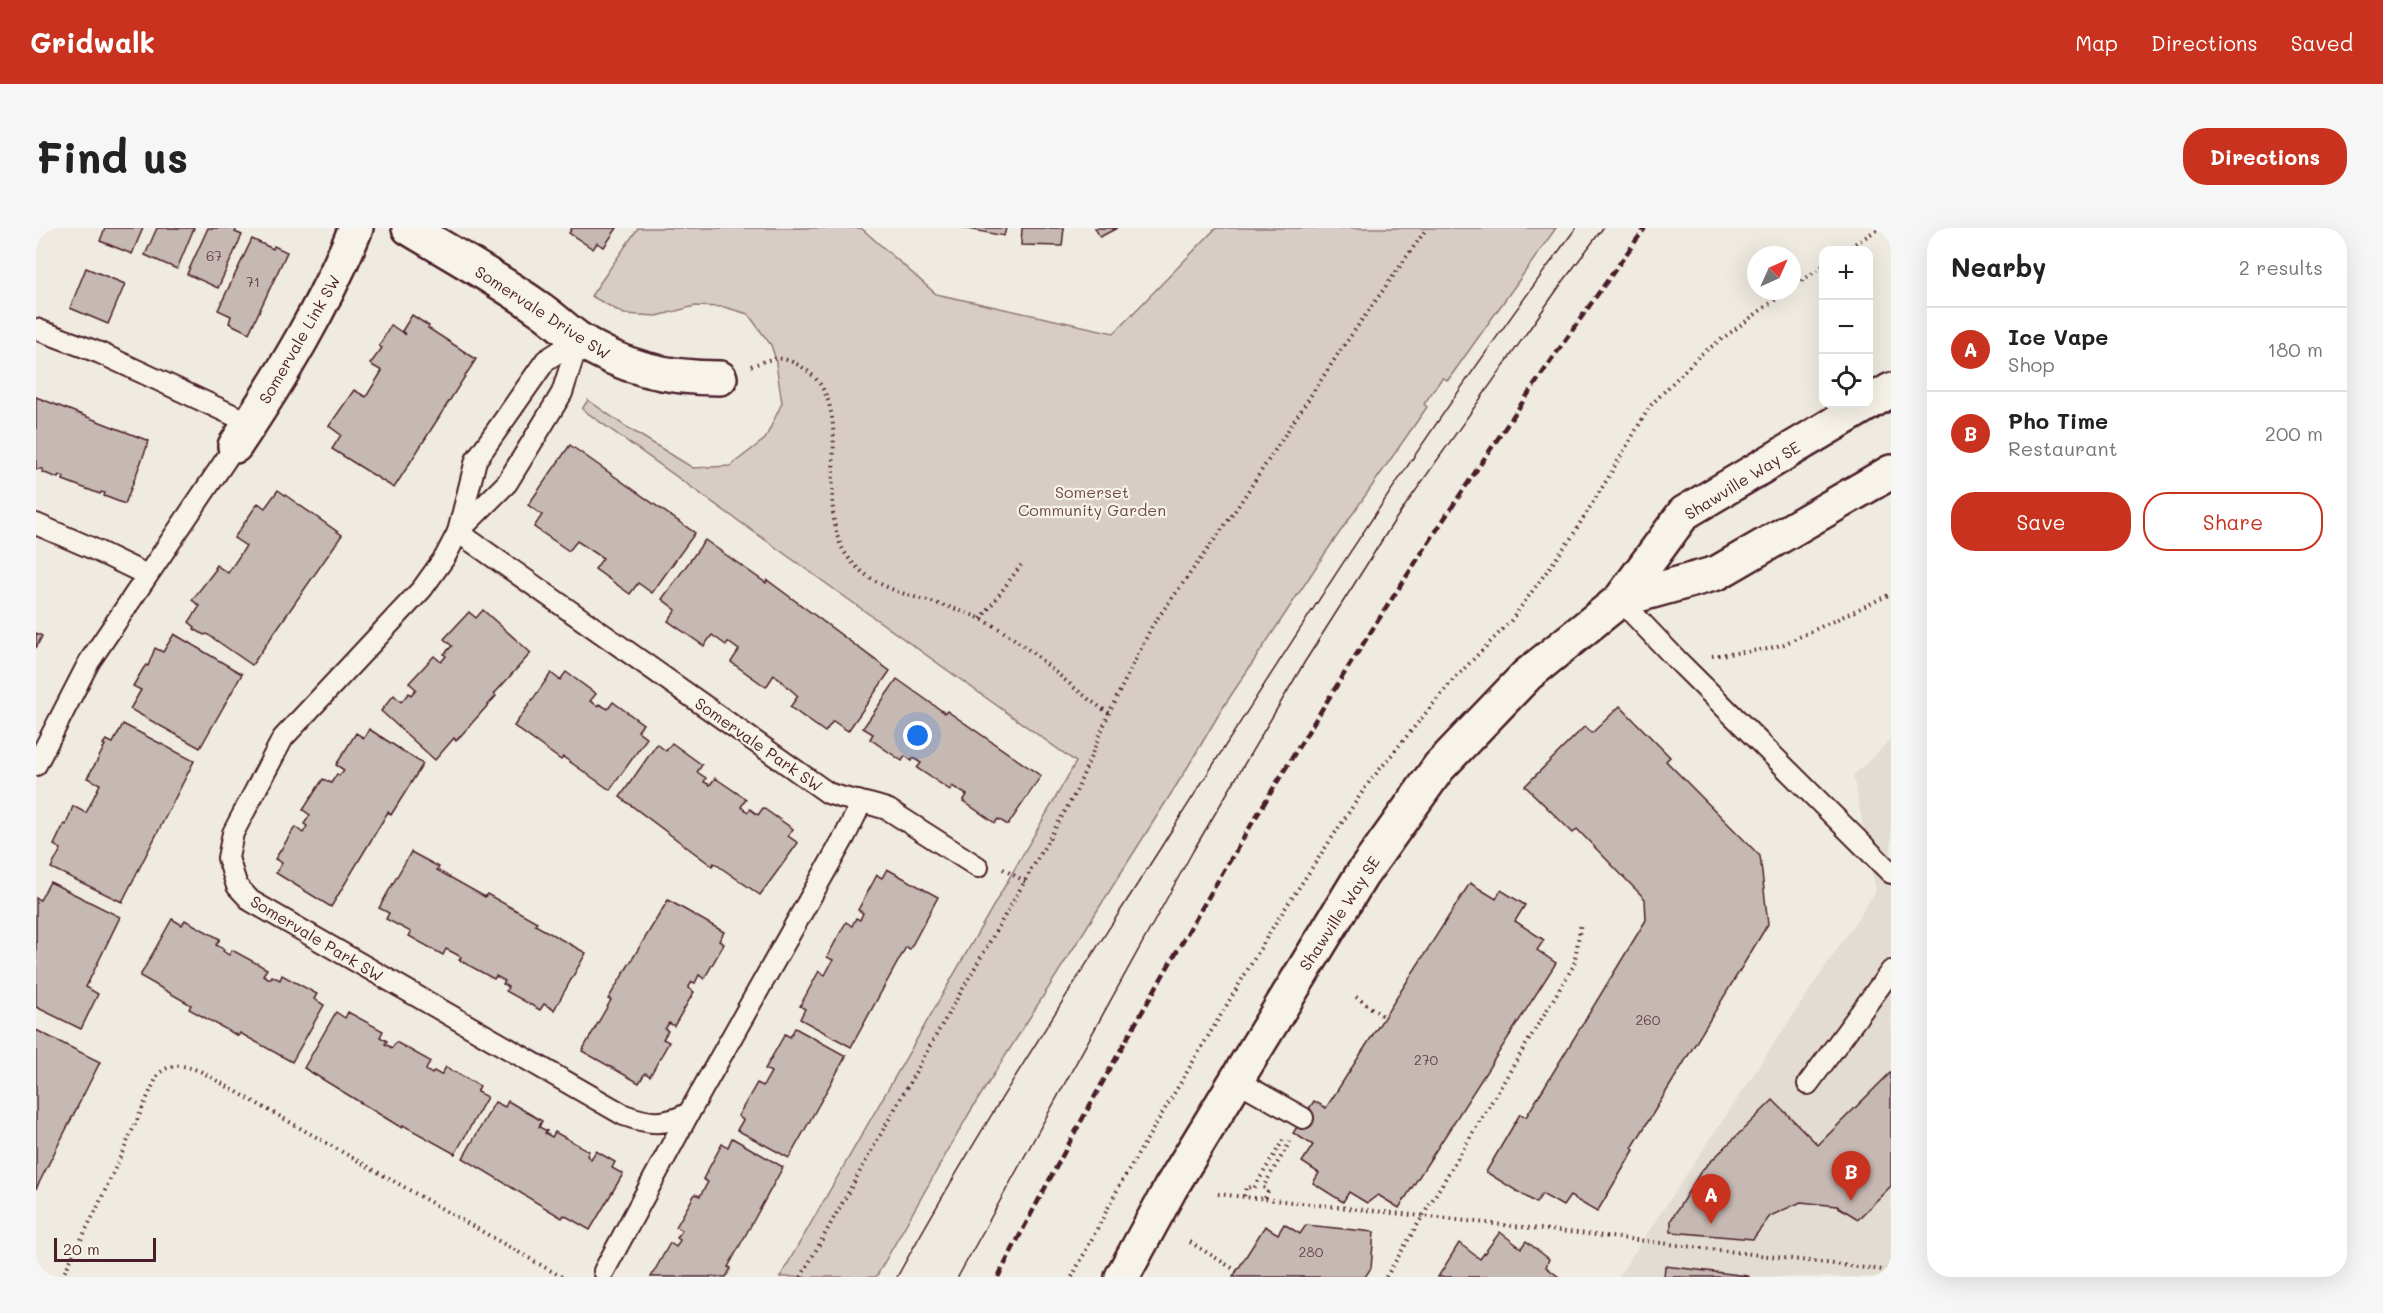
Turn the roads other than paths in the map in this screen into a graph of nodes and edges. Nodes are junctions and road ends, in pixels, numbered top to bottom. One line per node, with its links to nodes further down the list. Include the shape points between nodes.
1 (356, 228): 7 (street, Somervale Link SW, via 307,333)
2 (409, 228): 4 (street, Somervale Drive SW, via 538,308)
3 (36, 329): 7 (lane, via 100,353)
4 (579, 339): 5 (street, Somervale Drive SW, via 645,370 671,376); 10 (lane, Somervale Park SW, via 562,393 507,483); 10 (lane, Somervale Park SW, via 546,360 476,460)
5 (720, 378)
6 (1891, 390): 12 (street, Shawville Way SE, via 1684,513)
7 (242, 435): 11 (lane)
8 (1891, 472): 12 (street, Shawville Way SE, via 1717,573)
9 (36, 524): 11 (lane)
10 (458, 532): 14 (lane, Somervale Park SW, via 828,793); 20 (lane, Somervale Park SW, via 422,589 283,738 232,834 230,870 237,886 251,901 624,1115 656,1123 672,1122)
11 (147, 575): 13 (lane, via 89,662)
12 (1620, 600): 16 (lane); 18 (street, Shawville Way SE, via 1527,675 1439,767 1361,876)
13 (36, 765)
14 (858, 801): 15 (lane, Somervale Park SW, via 889,810); 20 (lane, via 845,836)
15 (978, 867)
16 (1891, 873)
17 (1891, 971): 19 (lane)
18 (1236, 1080): 21 (lane); 23 (street, Shawville Way SE)
19 (1808, 1084)
20 (689, 1113): 22 (lane)
21 (1299, 1127)
22 (604, 1271)
23 (1122, 1277)

